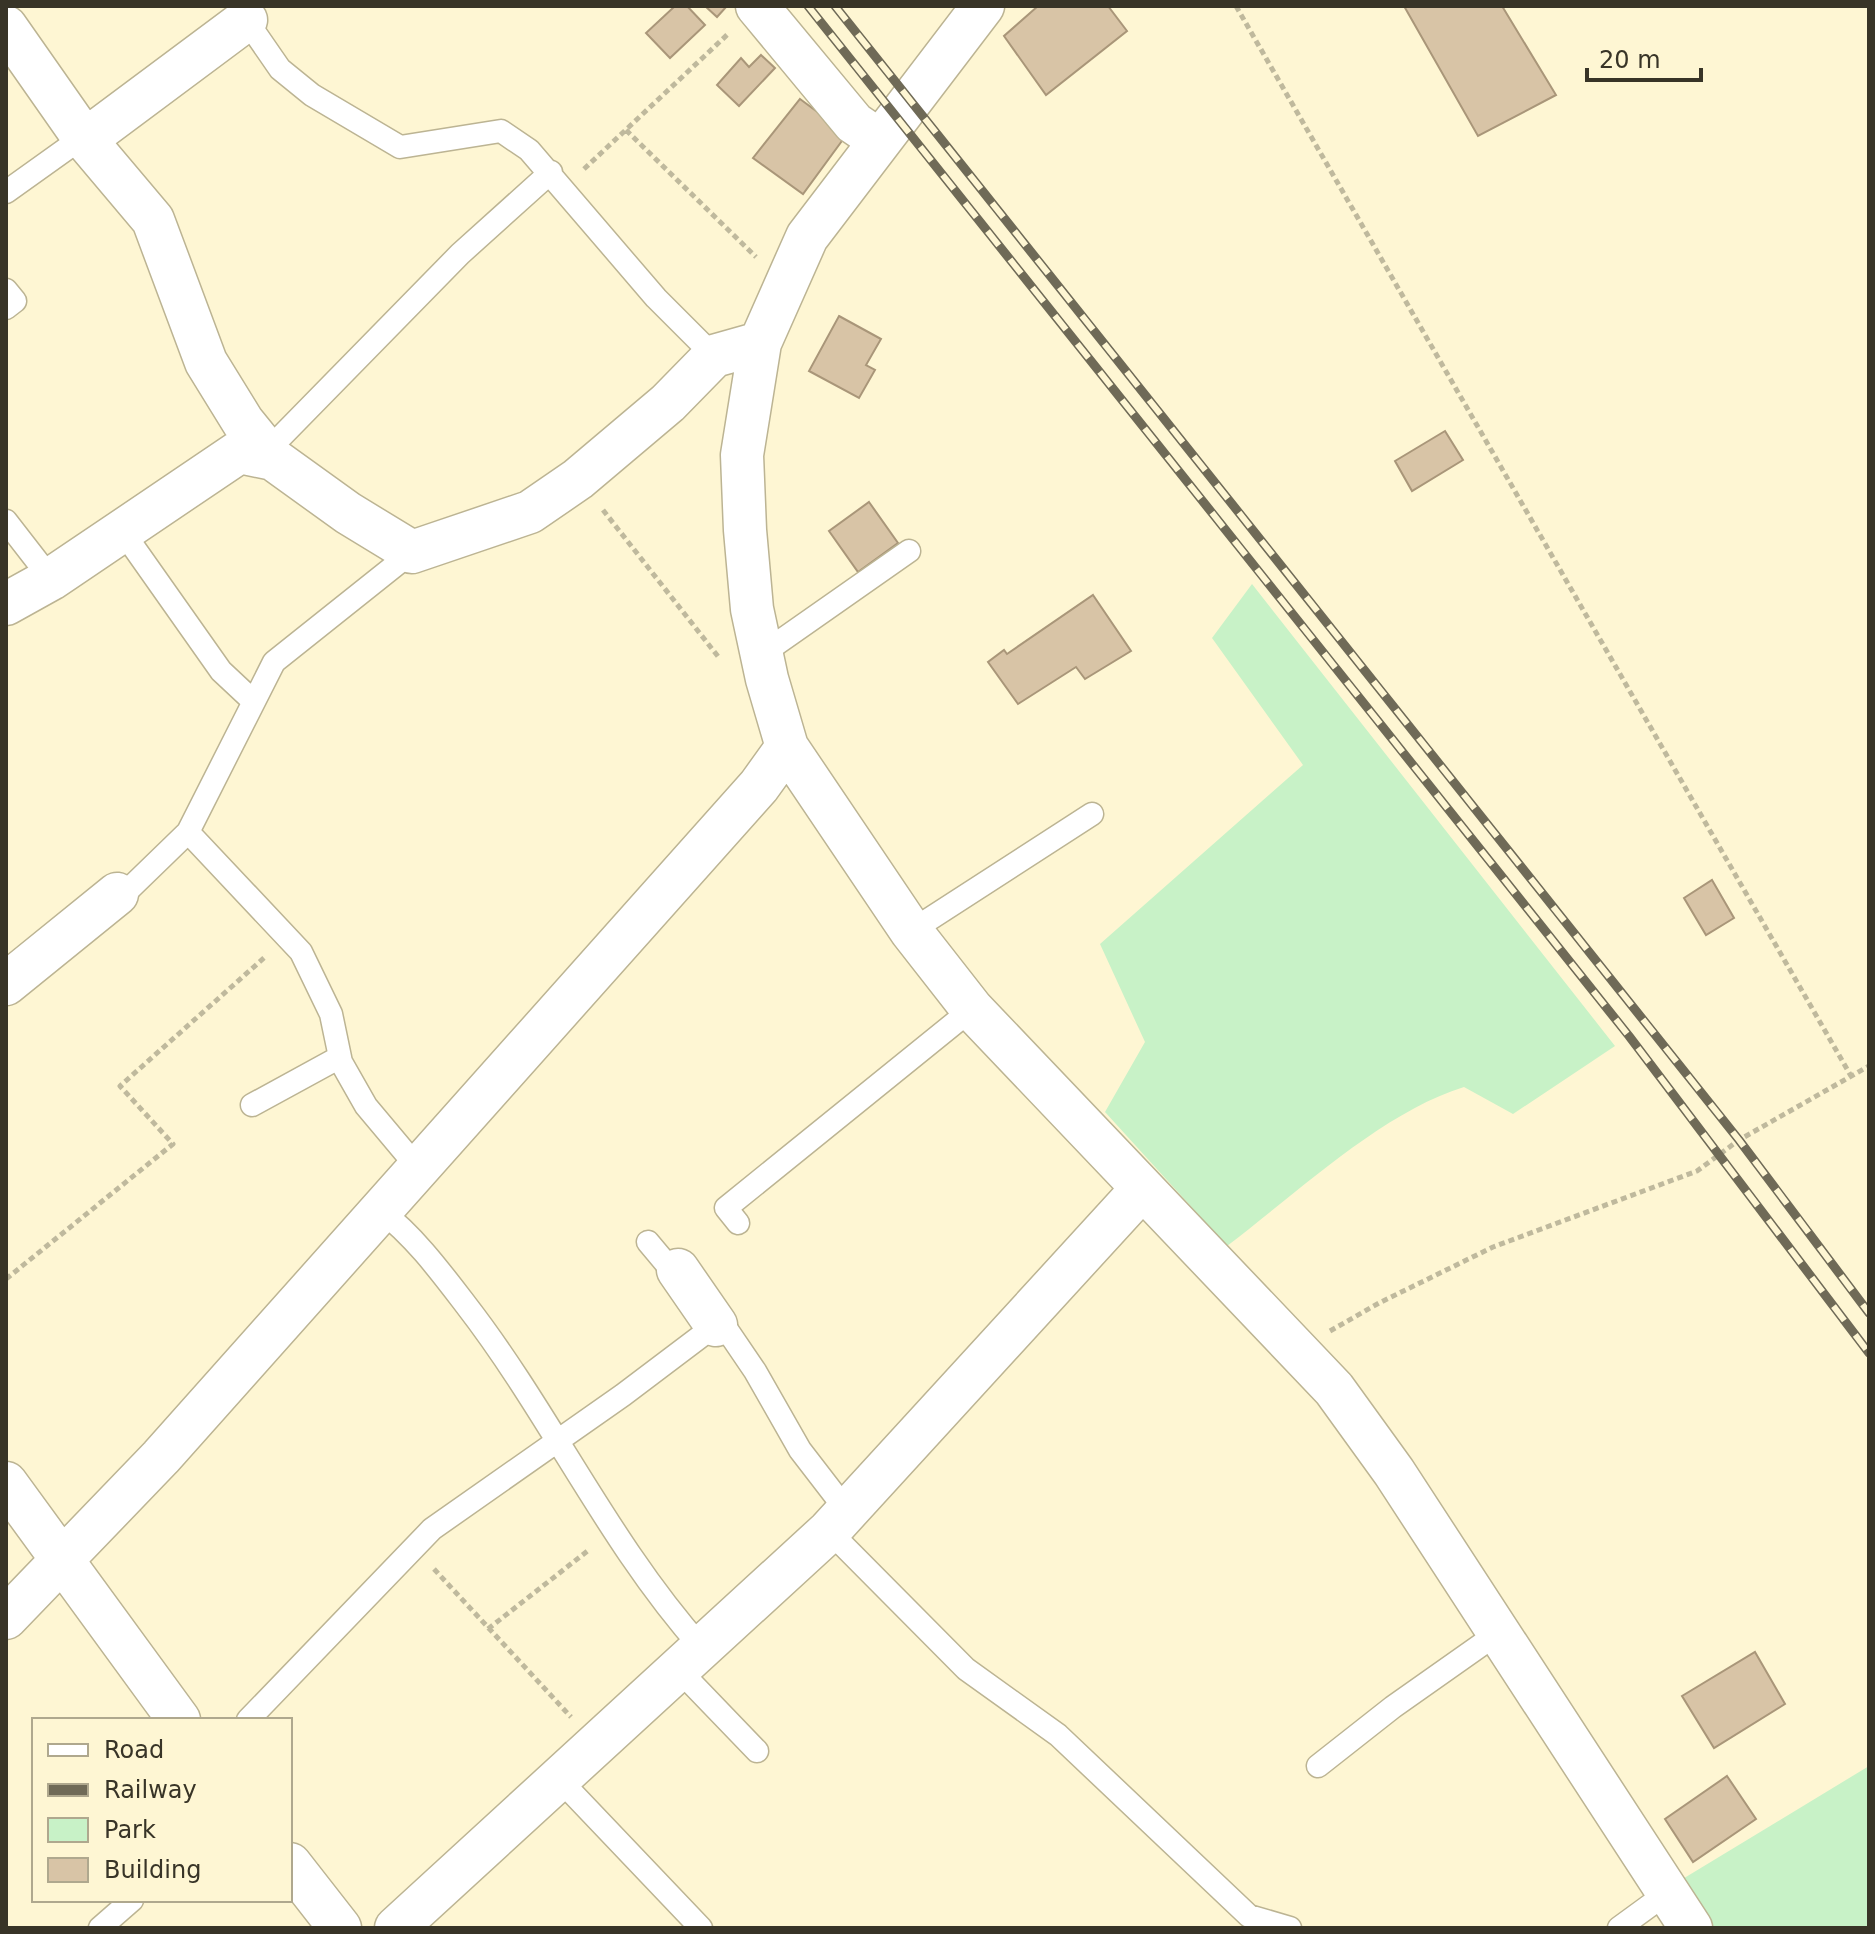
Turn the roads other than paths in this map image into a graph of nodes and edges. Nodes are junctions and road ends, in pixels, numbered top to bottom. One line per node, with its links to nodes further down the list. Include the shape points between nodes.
1 (983, 6): 6 (street)
2 (242, 13): 5 (street); 7 (lane, via 280,69 343,117 400,147 501,131 529,150)
3 (748, 15): 6 (street, via 854,123)
4 (6, 27): 5 (street)
5 (84, 138): 8 (lane); 13 (street, via 153,220 206,362)
6 (879, 140): 11 (street, via 807,237)
7 (557, 180): 12 (lane, via 656,298); 13 (lane, via 460,254)
8 (6, 192)
9 (6, 290): 10 (lane, via 15,301)
10 (6, 308)
11 (760, 343): 12 (street); 20 (street, via 742,455 752,609)
12 (714, 356): 17 (street, via 668,403 530,512)
13 (270, 455): 15 (street, via 239,452); 17 (street)
14 (6, 521): 18 (lane)
15 (123, 532): 18 (street); 21 (lane, via 221,671)
16 (909, 551): 20 (lane)
17 (412, 552): 21 (lane, via 274,662)
18 (51, 579): 19 (street)
19 (6, 604)
20 (745, 662): 22 (street)
21 (252, 700): 24 (lane)
22 (787, 747): 26 (street); 31 (street, via 759,786)
23 (1092, 814): 26 (lane)
24 (188, 832): 25 (lane, via 122,896); 29 (lane, via 301,952 331,1014)
25 (117, 894): 27 (street)
26 (911, 931): 28 (street)
27 (6, 984)
28 (972, 1009): 32 (street); 34 (lane, via 726,1208)
29 (340, 1057): 30 (lane); 31 (lane, via 366,1106)
30 (252, 1105)
31 (418, 1168): 33 (street)
32 (1142, 1189): 40 (street); 43 (street, via 1334,1389)
33 (380, 1210): 38 (lane, via 432,1261 487,1333); 41 (street, via 161,1457)
34 (738, 1223)
35 (648, 1242): 36 (lane, via 674,1273)
36 (678, 1270): 37 (street)
37 (716, 1325): 38 (lane); 40 (lane, via 721,1321 755,1371)
38 (557, 1441): 44 (lane, via 662,1603); 46 (lane, via 460,1507 414,1547)
39 (6, 1483): 41 (street)
40 (838, 1521): 44 (street); 57 (lane, via 966,1669 1058,1735 1249,1916)
41 (62, 1559): 42 (street); 45 (street)
42 (6, 1618)
43 (1498, 1633): 48 (lane); 51 (street)
44 (690, 1658): 47 (lane); 49 (street)
45 (178, 1718)
46 (250, 1718)
47 (757, 1751)
48 (1318, 1766)
49 (559, 1779): 55 (street); 56 (lane)
50 (292, 1867): 54 (street)
51 (1667, 1893): 58 (lane); 59 (street)
52 (130, 1902): 53 (lane)
53 (100, 1928)
54 (340, 1928)
55 (396, 1928)
56 (701, 1928)
57 (1290, 1928)
58 (1619, 1928)
59 (1691, 1928)

